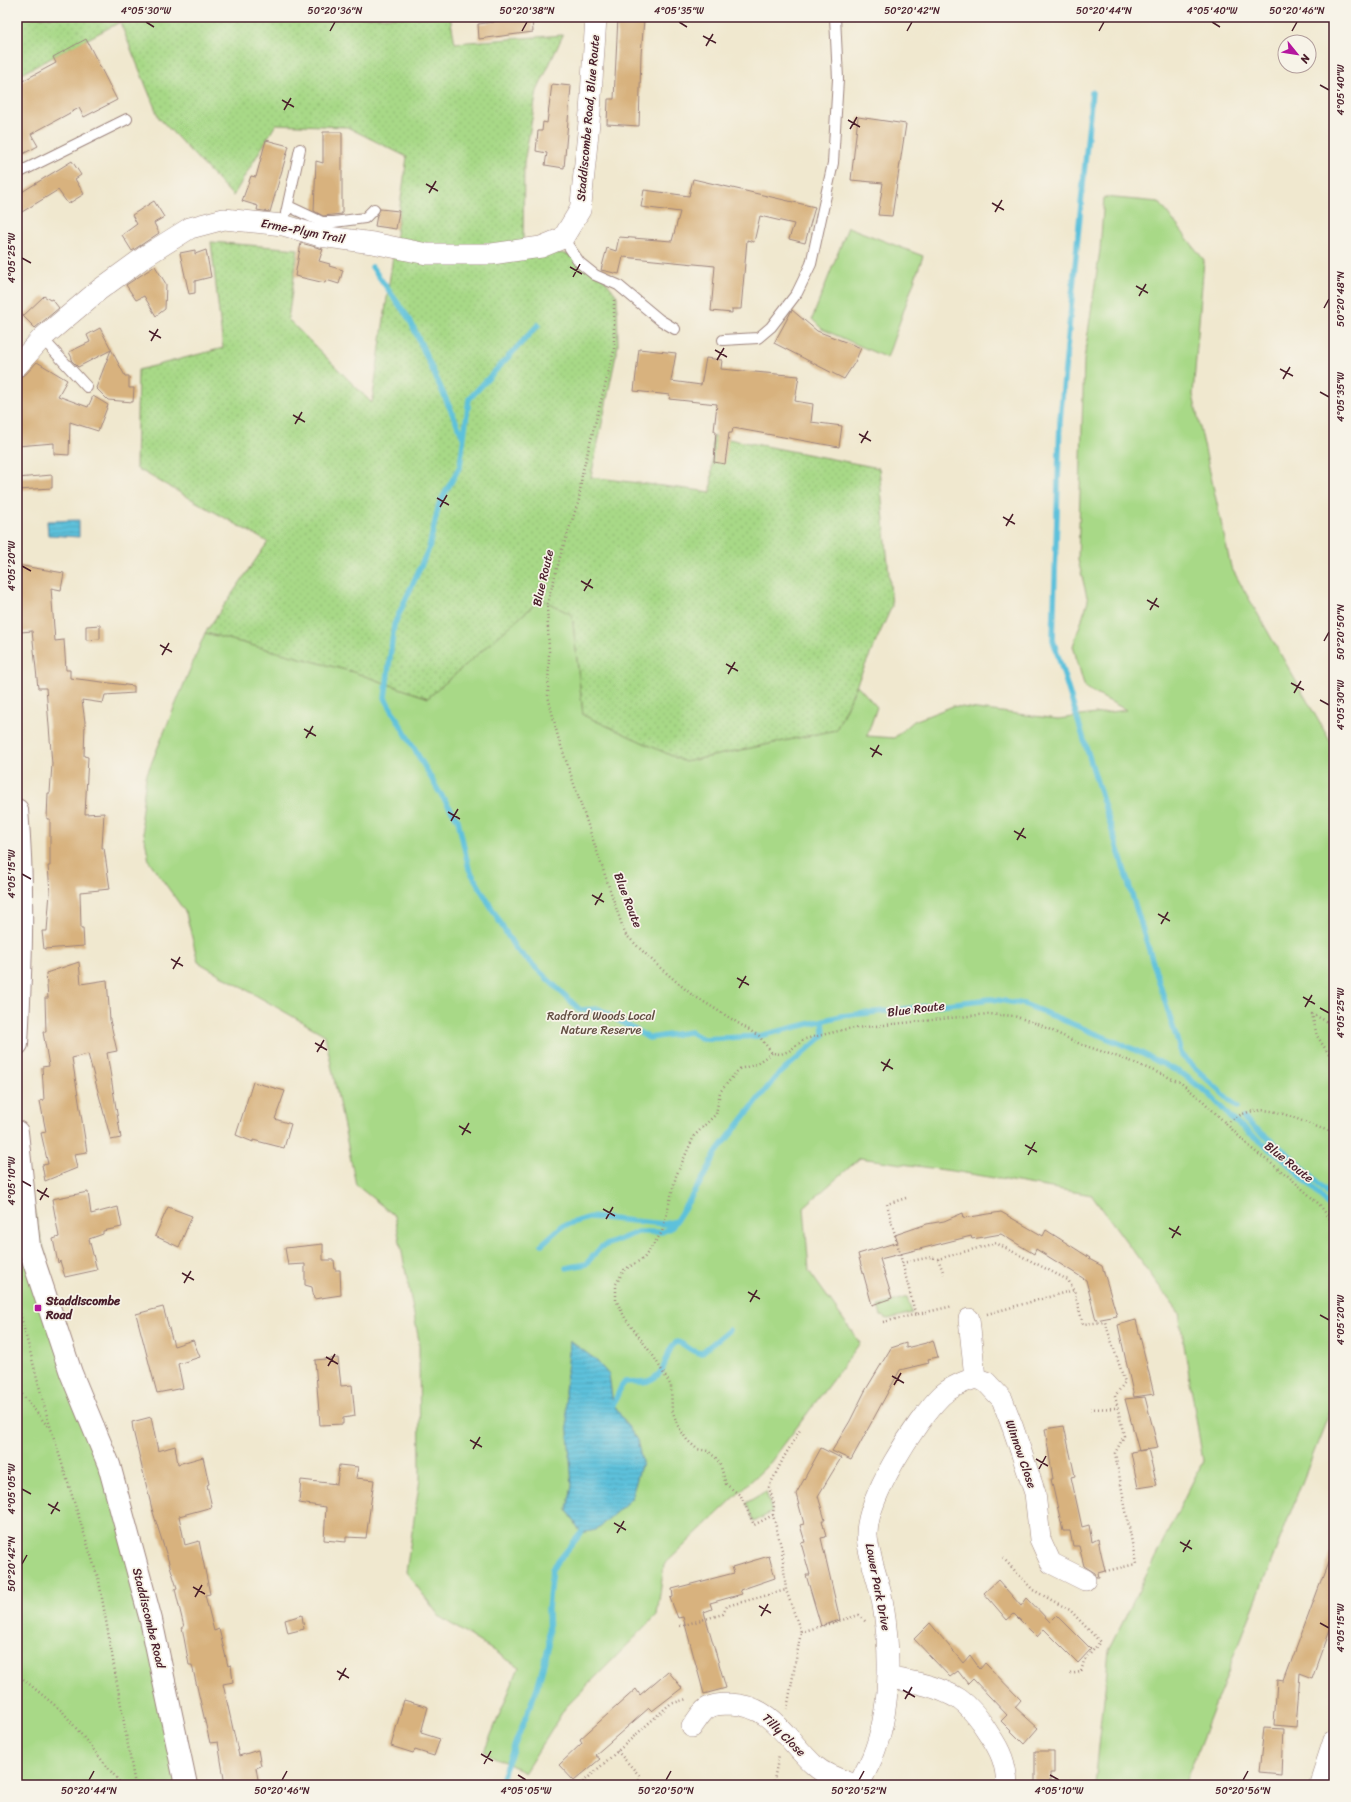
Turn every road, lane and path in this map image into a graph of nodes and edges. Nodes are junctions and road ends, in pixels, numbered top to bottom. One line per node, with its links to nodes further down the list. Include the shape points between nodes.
1 (596, 17): 8 (street, Staddiscombe Road, Blue Route, via 581,204)
2 (835, 17): 12 (lane, via 838,79 833,163 811,264 797,293 771,327 758,338)
3 (127, 120): 5 (lane, via 20,172)
4 (300, 149): 7 (lane)
5 (17, 171)
6 (374, 209): 7 (lane, via 365,218 334,222)
7 (285, 216): 8 (street, Erme-Plym Trail, via 320,236 427,254 492,254 541,247); 11 (street, Erme-Plym Trail, via 224,219 190,228 99,290)
8 (563, 238): 9 (lane, via 580,263 595,275)
9 (611, 282): 10 (lane, via 618,284 660,320); 18 (path, Blue Route, via 614,298 614,350 582,474 579,500 547,606 548,696 558,738 625,934 691,994 752,1031)
10 (675, 329)
11 (42, 338): 13 (street, Erme-Plym Trail); 14 (lane)
12 (723, 340)
13 (17, 366)
14 (87, 387)
15 (17, 810): 17 (street, via 22,958)
16 (1334, 1025): 19 (path, via 1312,1014 1317,1036)
17 (17, 1044)
18 (772, 1053): 20 (path, Blue Route, via 781,1054 805,1039 846,1029 988,1014 1014,1016 1180,1082); 40 (path, via 754,1065 739,1069 720,1092 716,1114 694,1136 676,1176 662,1232 644,1258 624,1270 616,1284 616,1300 625,1318 671,1386 672,1410 687,1440 697,1449 708,1451 717,1460 726,1484 741,1496 754,1525)
19 (1334, 1062)
20 (1226, 1124): 22 (path, via 1240,1113 1258,1110 1279,1112); 24 (path, Blue Route, via 1319,1204)
21 (17, 1132): 57 (street, Staddiscombe Road, via 29,1247 71,1373 109,1465 151,1620)
22 (1334, 1132)
23 (906, 1198): 26 (path, via 887,1204)
24 (1334, 1224)
25 (938, 1259): 26 (path, via 931,1256); 27 (path); 28 (path, via 996,1242 1068,1280)
26 (902, 1263): 31 (path)
27 (944, 1274)
28 (1074, 1290): 33 (path, via 987,1314 980,1323); 36 (path, via 1083,1324 1105,1322 1125,1382 1115,1396)
29 (17, 1302): 39 (path)
30 (953, 1306): 31 (path)
31 (916, 1316): 32 (path)
32 (884, 1322)
33 (970, 1323): 34 (street)
34 (975, 1378): 42 (street, Winnow Close, via 986,1382 1002,1399 1035,1493 1040,1539 1051,1563); 46 (street, Lower Park Drive, via 957,1385 941,1396 929,1410 914,1428 877,1493 868,1537 883,1604)
35 (17, 1388): 39 (path)
36 (1118, 1408): 37 (path); 42 (path, via 1124,1436 1115,1453 1136,1564)
37 (1090, 1409)
38 (800, 1430): 40 (path, via 769,1487 774,1505)
39 (51, 1431): 56 (path, via 99,1581)
40 (773, 1515): 43 (path, via 782,1550)
41 (1003, 1558): 48 (path, via 1033,1590 1070,1610 1100,1642 1084,1661 1081,1672)
42 (1082, 1579)
43 (786, 1590): 44 (path, via 727,1606 723,1614); 45 (path)
44 (680, 1626)
45 (801, 1632): 46 (path, via 859,1615); 52 (path)
46 (888, 1646): 49 (street, Lower Park Drive)
47 (17, 1674): 55 (path, via 63,1712)
48 (1070, 1674)
49 (889, 1678): 61 (street, Lower Park Drive, via 874,1751); 62 (street, via 917,1682 959,1699 976,1715 998,1747 1006,1769)
50 (705, 1709): 51 (street); 52 (street, Tilly Close, via 715,1704 739,1704 760,1711); 54 (path, via 699,1696 670,1704)
51 (692, 1728)
52 (783, 1731): 60 (path); 61 (street, Tilly Close, via 815,1766 832,1777)
53 (1334, 1739): 63 (street)
54 (618, 1751): 58 (path); 59 (path, via 639,1775)
55 (122, 1785)
56 (135, 1785)
57 (186, 1785)
58 (580, 1785)
59 (638, 1785)
60 (773, 1785)
61 (857, 1785)
62 (1006, 1785)
63 (1319, 1785)

